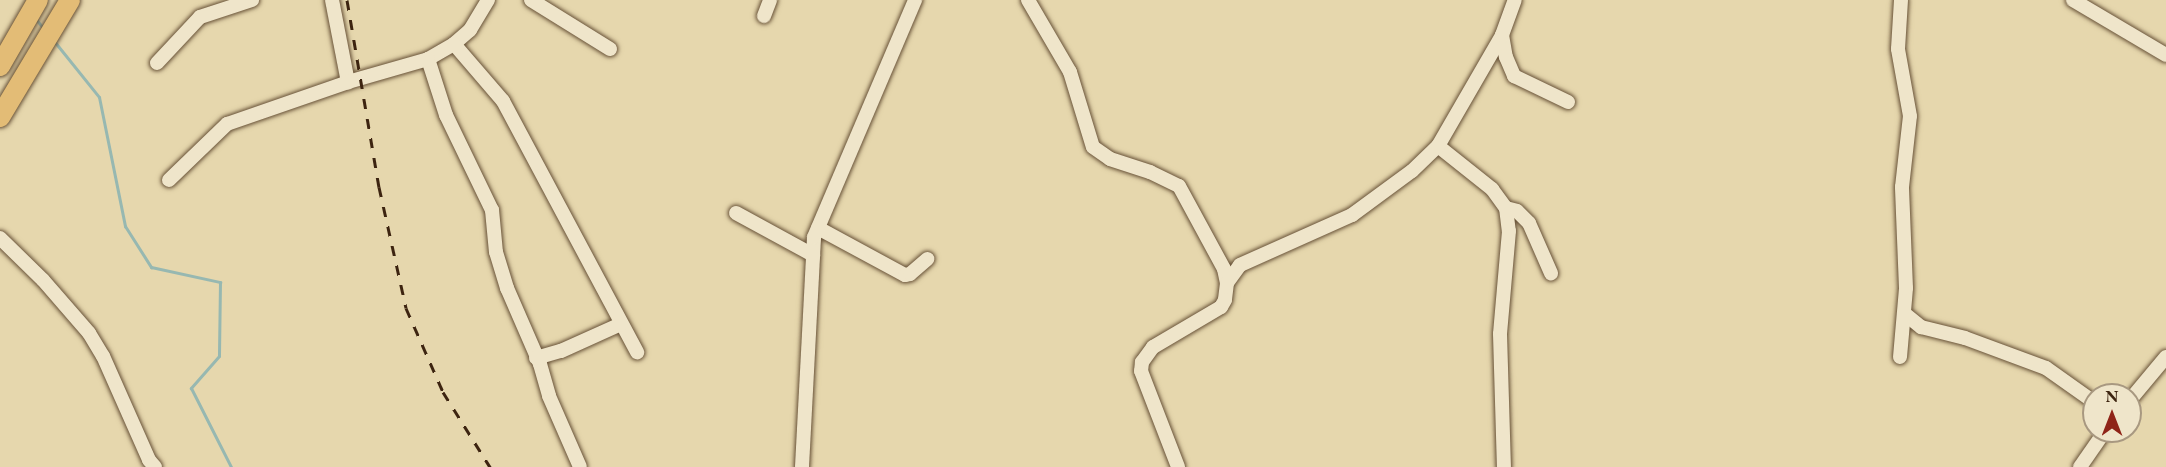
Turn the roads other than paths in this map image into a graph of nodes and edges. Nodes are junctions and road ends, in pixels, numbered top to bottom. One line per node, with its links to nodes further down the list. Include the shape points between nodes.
1 (38, 0): 20 (highway)
2 (70, 0): 23 (highway)
3 (252, 0): 19 (street, via 200,17)
4 (332, 0): 21 (street)
5 (488, 0): 15 (street, via 470,30)
6 (531, 0): 16 (street)
7 (770, 0): 13 (street)
8 (915, 0): 28 (street)
9 (1028, 0): 32 (street, via 1070,72 1094,147 1110,159 1179,186)
10 (1515, 0): 14 (street)
11 (1901, 0): 36 (street, via 1898,49 1910,116 1902,187)
12 (2073, 0): 17 (street)
13 (764, 16)
14 (1502, 35): 22 (street, via 1514,76); 24 (street)
15 (454, 44): 18 (street); 37 (street, via 503,101)
16 (610, 49)
17 (2166, 55)
18 (428, 59): 21 (street); 41 (street, via 446,115 492,210 496,252)
19 (157, 63)
20 (0, 66)
21 (348, 82): 25 (street, via 227,124)
22 (1568, 102)
23 (3, 113)
24 (1438, 146): 26 (street, via 1492,189); 33 (street, via 1412,171 1352,214)
25 (169, 180)
26 (1506, 208): 34 (street, via 1517,211 1529,223); 49 (street, via 1509,231 1500,334)
27 (736, 213): 30 (street)
28 (818, 228): 30 (street); 31 (street, via 905,275)
29 (0, 238): 45 (street, via 89,333)
30 (813, 255): 47 (street)
31 (927, 259)
32 (1221, 261): 33 (street); 35 (street)
33 (1240, 265): 35 (street)
34 (1551, 273)
35 (1227, 283): 48 (street, via 1221,307 1153,347 1142,362 1141,371)
36 (1905, 314): 39 (street); 43 (street, via 1920,327 1965,338 2046,368)
37 (621, 324): 38 (street); 41 (street)
38 (637, 352)
39 (1900, 357)
40 (2166, 357): 42 (street)
41 (537, 358): 46 (street)
42 (2142, 386)
43 (2082, 394)
44 (2097, 443): 50 (street)
45 (155, 467)
46 (580, 467)
47 (802, 467)
48 (1178, 467)
49 (1504, 467)
50 (2080, 467)

